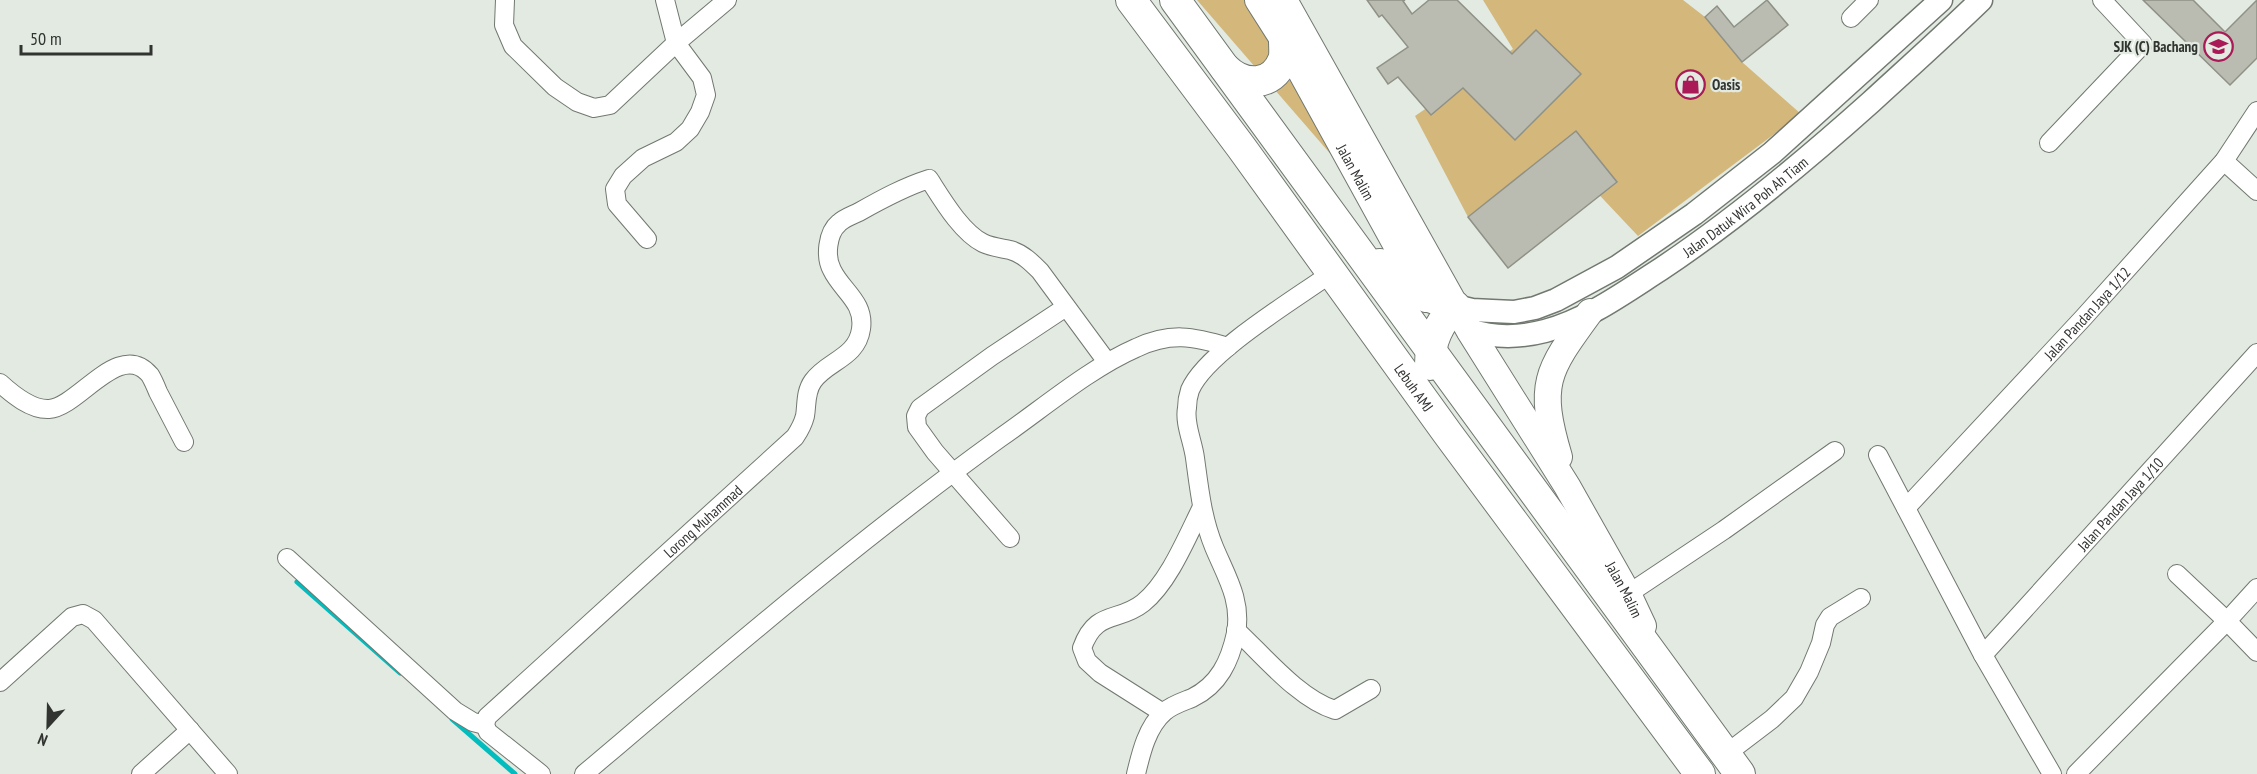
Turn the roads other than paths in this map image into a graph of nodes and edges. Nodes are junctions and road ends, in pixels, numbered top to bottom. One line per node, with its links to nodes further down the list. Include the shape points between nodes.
1 (505, 0): 14 (street, via 504,25 513,46 555,87 594,108 610,105)
2 (665, 0): 14 (street)
3 (727, 0): 14 (street)
4 (1131, 0): 22 (highway, Lebuh AMJ)
5 (1175, 0): 15 (highway)
6 (1258, 0): 13 (main road, Jalan Malim)
7 (1284, 0): 25 (main road, Jalan Malim)
8 (1869, 0): 12 (street)
9 (1941, 0): 25 (street, Jalan Datuk Wira Poh Ah Tiam, via 1772,153 1617,267 1535,308)
10 (1981, 0): 24 (street, Jalan Datuk Wira Poh Ah Tiam, via 1791,173 1710,237)
11 (2102, 0): 17 (street, via 2143,44)
12 (1851, 18)
13 (1284, 41): 15 (highway, via 1283,59 1275,72 1261,81 1247,82 1234,77); 25 (main road, Jalan Malim)
14 (676, 43): 21 (street, via 702,78 706,96 700,112 676,142 643,158 615,189 617,204)
15 (1223, 66): 19 (highway)
16 (2257, 111): 18 (street, Jalan Pandan Jaya 1/12)
17 (2049, 143)
18 (2224, 161): 20 (street); 38 (street, Jalan Pandan Jaya 1/12)
19 (1307, 180): 25 (highway, via 1377,262); 27 (highway)
20 (2257, 191)
21 (647, 239)
22 (1333, 272): 26 (street); 31 (highway, Lebuh AMJ)
23 (1066, 307): 29 (street); 35 (street, via 920,408 917,427); 53 (street, Lorong Muhammad, via 1029,260 1013,250 982,243 969,233 929,179 906,186 837,224 828,258 832,271 858,304 861,333 842,360 812,383 805,417 795,437 487,717)
24 (1590, 312): 25 (street, Jalan Datuk Wira Poh Ah Tiam, via 1547,330 1508,337 1487,336); 36 (main road, via 1556,362 1546,397)
25 (1448, 313): 27 (highway); 36 (main road, Jalan Malim)
26 (1228, 346): 29 (street, via 1182,336 1136,347); 37 (street, via 1190,390 1186,412)
27 (1430, 351): 31 (highway, via 1433,394); 49 (highway)
28 (2257, 353): 48 (street, Jalan Pandan Jaya 1/10)
29 (1107, 362): 35 (street)
30 (0, 383): 32 (street, via 23,400 48,409 112,369 123,364 138,367 149,375)
31 (1448, 434): 61 (highway, Lebuh AMJ)
32 (184, 442)
33 (1835, 451): 43 (street)
34 (1878, 455): 38 (street)
35 (953, 473): 39 (street); 59 (street, via 757,629)
36 (1567, 486): 43 (main road, Jalan Malim)
37 (1202, 507): 46 (street, via 1213,546 1234,590); 52 (street, via 1155,590 1142,604 1097,623 1082,648 1087,661 1100,673)
38 (1906, 508): 48 (street)
39 (1010, 538)
40 (287, 558): 53 (street, via 455,711)
41 (2177, 574): 45 (street)
42 (2257, 588): 45 (street)
43 (1628, 594): 49 (main road, Jalan Malim)
44 (1861, 598): 55 (street, via 1830,617 1809,672 1794,698)
45 (2227, 621): 47 (street); 63 (street)
46 (1236, 630): 51 (street, via 1292,684 1323,706 1335,710); 52 (street, via 1227,663 1209,689)
47 (2257, 652)
48 (1983, 655): 62 (street)
49 (1662, 667): 55 (highway)
50 (0, 682): 54 (street, via 72,618 83,614 94,620)
51 (1371, 689)
52 (1163, 713): 60 (street, via 1151,730)
53 (485, 725): 58 (street, via 488,732)
54 (190, 730): 56 (street); 57 (street)
55 (1733, 764)
56 (141, 774)
57 (228, 774)
58 (541, 774)
59 (584, 774)
60 (1136, 774)
61 (1700, 774)
62 (2052, 774)
63 (2076, 774)

